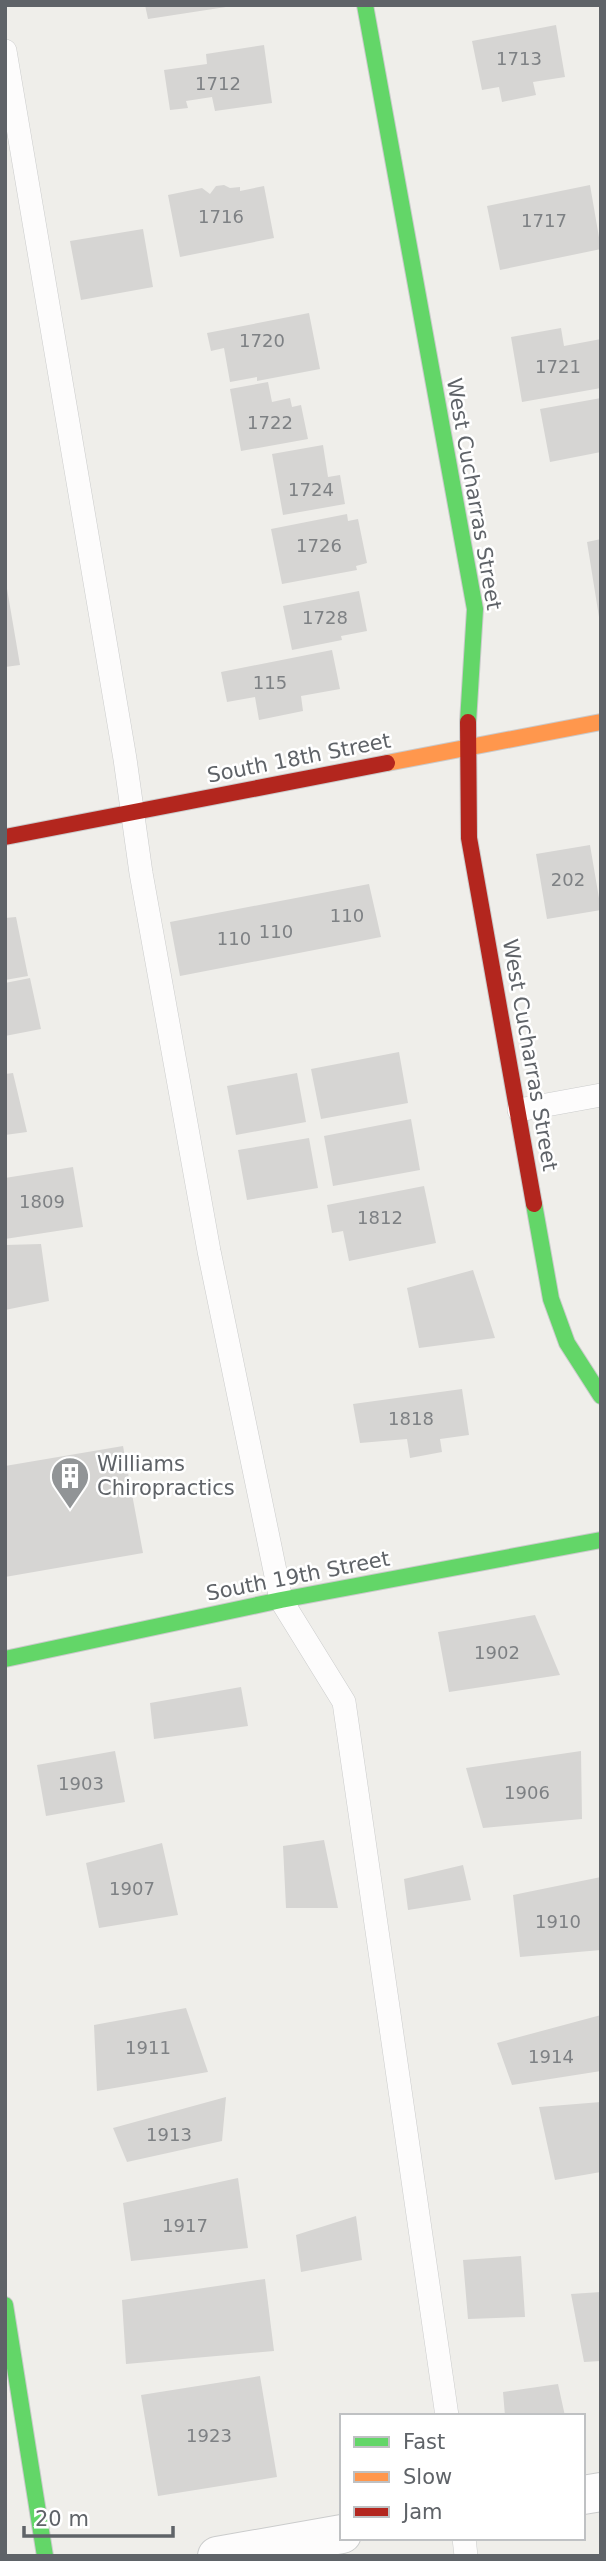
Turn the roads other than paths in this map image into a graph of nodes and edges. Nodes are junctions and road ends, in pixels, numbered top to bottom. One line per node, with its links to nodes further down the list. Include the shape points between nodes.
1 (365, 5): 4 (street, West Cucharras Street, via 475,609)
2 (5, 51): 5 (lane)
3 (601, 723): 4 (street, South 18th Street)
4 (467, 746): 5 (street, South 18th Street); 8 (street, West Cucharras Street, via 469,838)
5 (132, 813): 6 (street, South 18th Street); 11 (lane, via 209,1251)
6 (5, 837)
7 (601, 1096): 8 (lane)
8 (519, 1110): 9 (street, West Cucharras Street, via 551,1299 567,1343)
9 (601, 1396)
10 (601, 1540): 11 (street, South 19th Street)
11 (281, 1600): 12 (street, South 19th Street); 14 (lane, via 344,1702)
12 (5, 1659)
13 (5, 2305): 16 (street)
14 (447, 2414)
15 (340, 2534): 17 (street)
16 (45, 2556)
17 (218, 2556)

